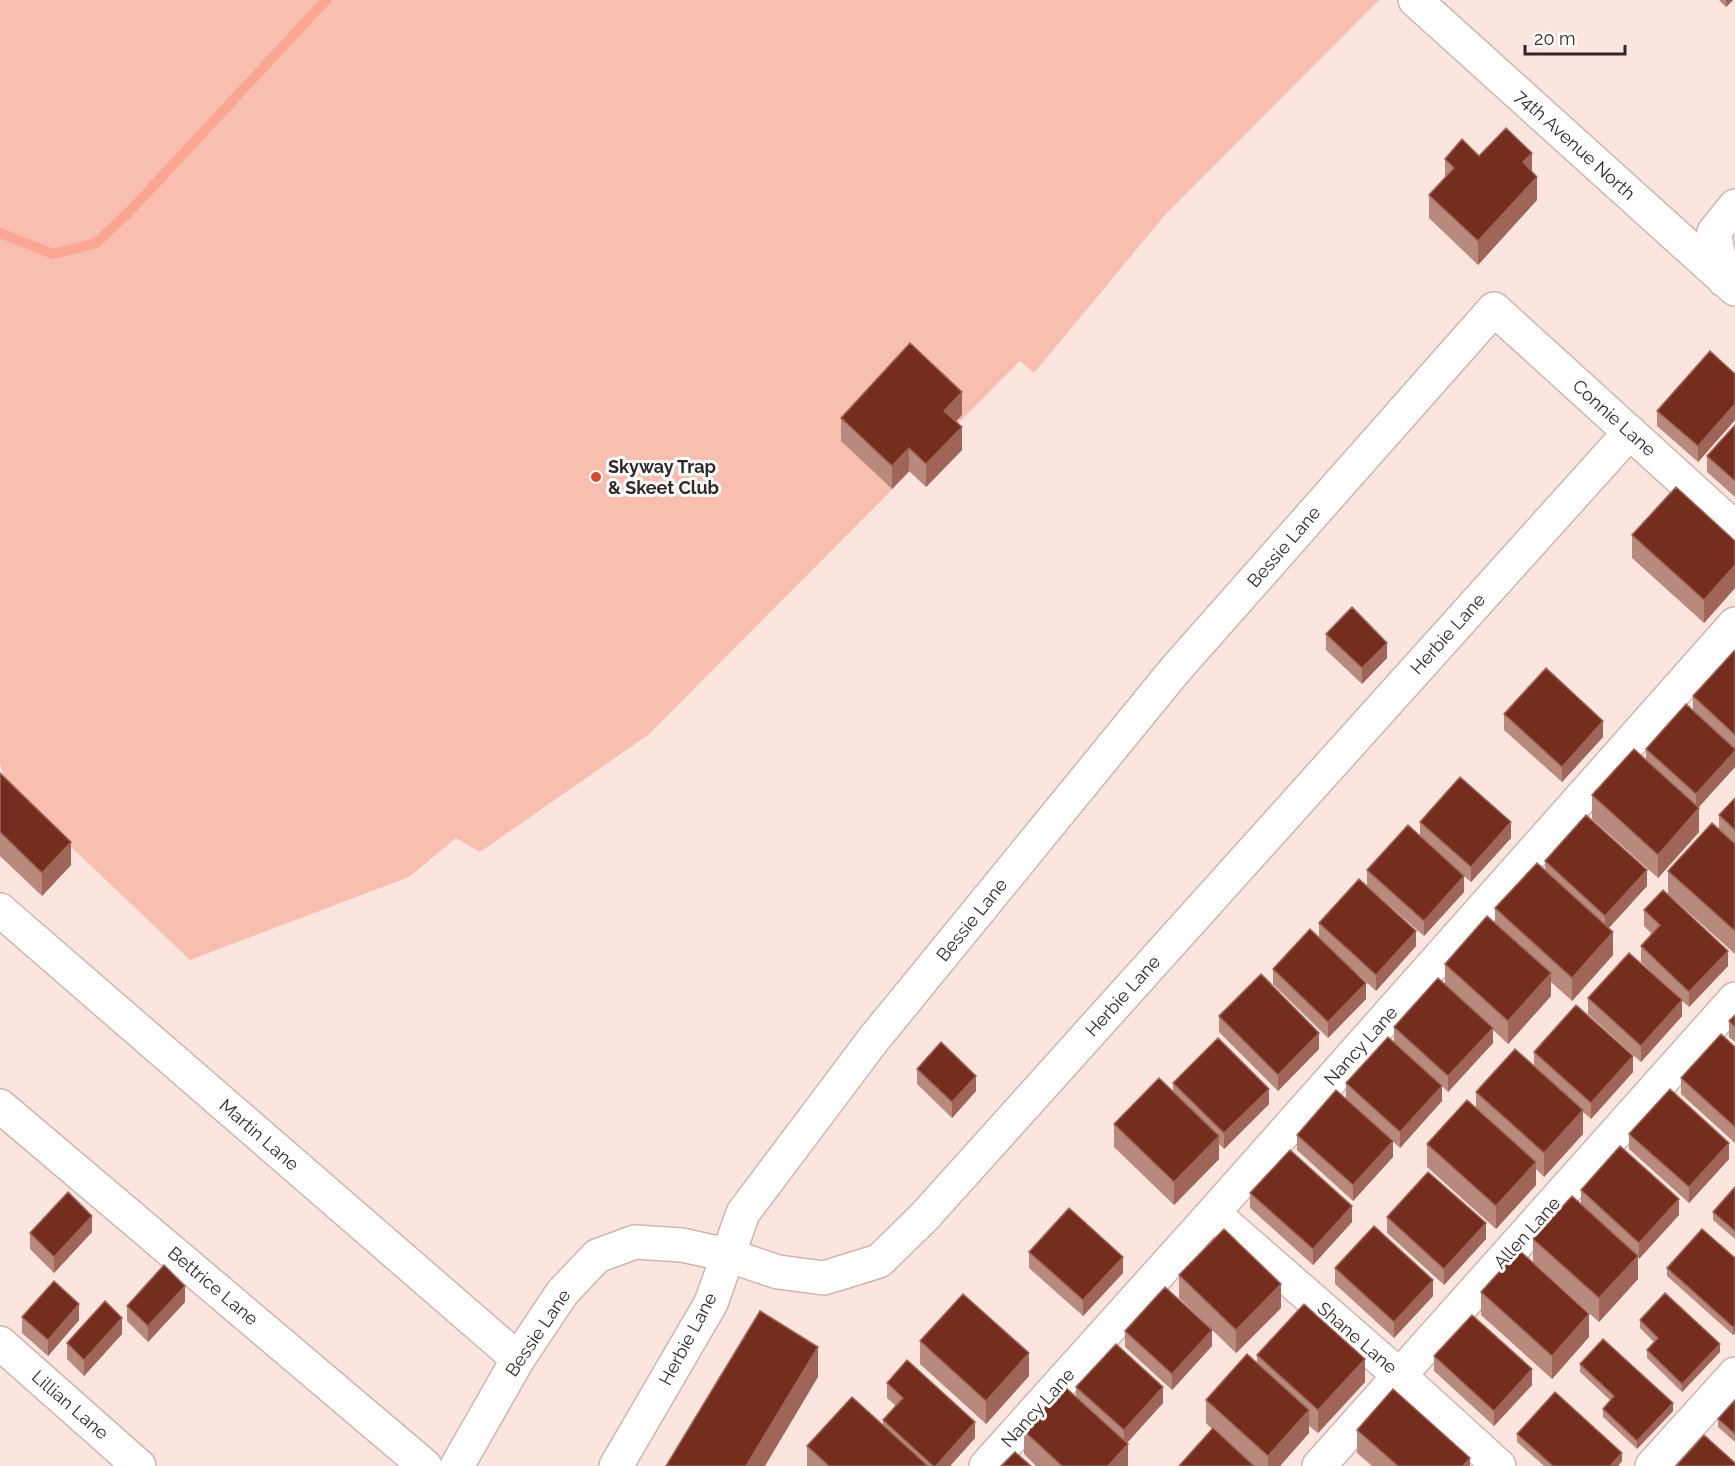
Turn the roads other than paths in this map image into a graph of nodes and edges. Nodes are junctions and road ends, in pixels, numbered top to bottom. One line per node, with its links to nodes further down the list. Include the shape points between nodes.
1 (1415, 0): 3 (street, 74th Avenue North)
2 (1735, 206): 3 (street, via 1714,232)
3 (1730, 284)
4 (1494, 309): 5 (street, Connie Lane); 12 (street, Bessie Lane, via 1175,670 881,1031 742,1213)
5 (1630, 432): 6 (street, Connie Lane); 12 (street, Herbie Lane, via 925,1216 879,1261 825,1278 778,1272)
6 (1735, 528)
7 (1735, 624): 11 (street, Nancy Lane)
8 (0, 910): 14 (street, Martin Lane)
9 (1735, 999): 16 (street, Allen Lane)
10 (0, 1106): 18 (street, Bettrice Lane)
11 (1213, 1213): 16 (street, Shane Lane); 21 (street, Nancy Lane)
12 (727, 1254): 14 (street, Bessie Lane, via 682,1245 635,1242 597,1256 562,1293); 20 (street, Herbie Lane, via 711,1303)
13 (0, 1343): 17 (street, Lillian Lane)
14 (518, 1359): 19 (street, Bessie Lane)
15 (1735, 1374): 24 (street)
16 (1400, 1376): 22 (street, Allen Lane); 23 (street, Shane Lane)
17 (139, 1466)
18 (425, 1466)
19 (457, 1466)
20 (616, 1466)
21 (986, 1466)
22 (1319, 1466)
23 (1499, 1466)
24 (1652, 1466)

